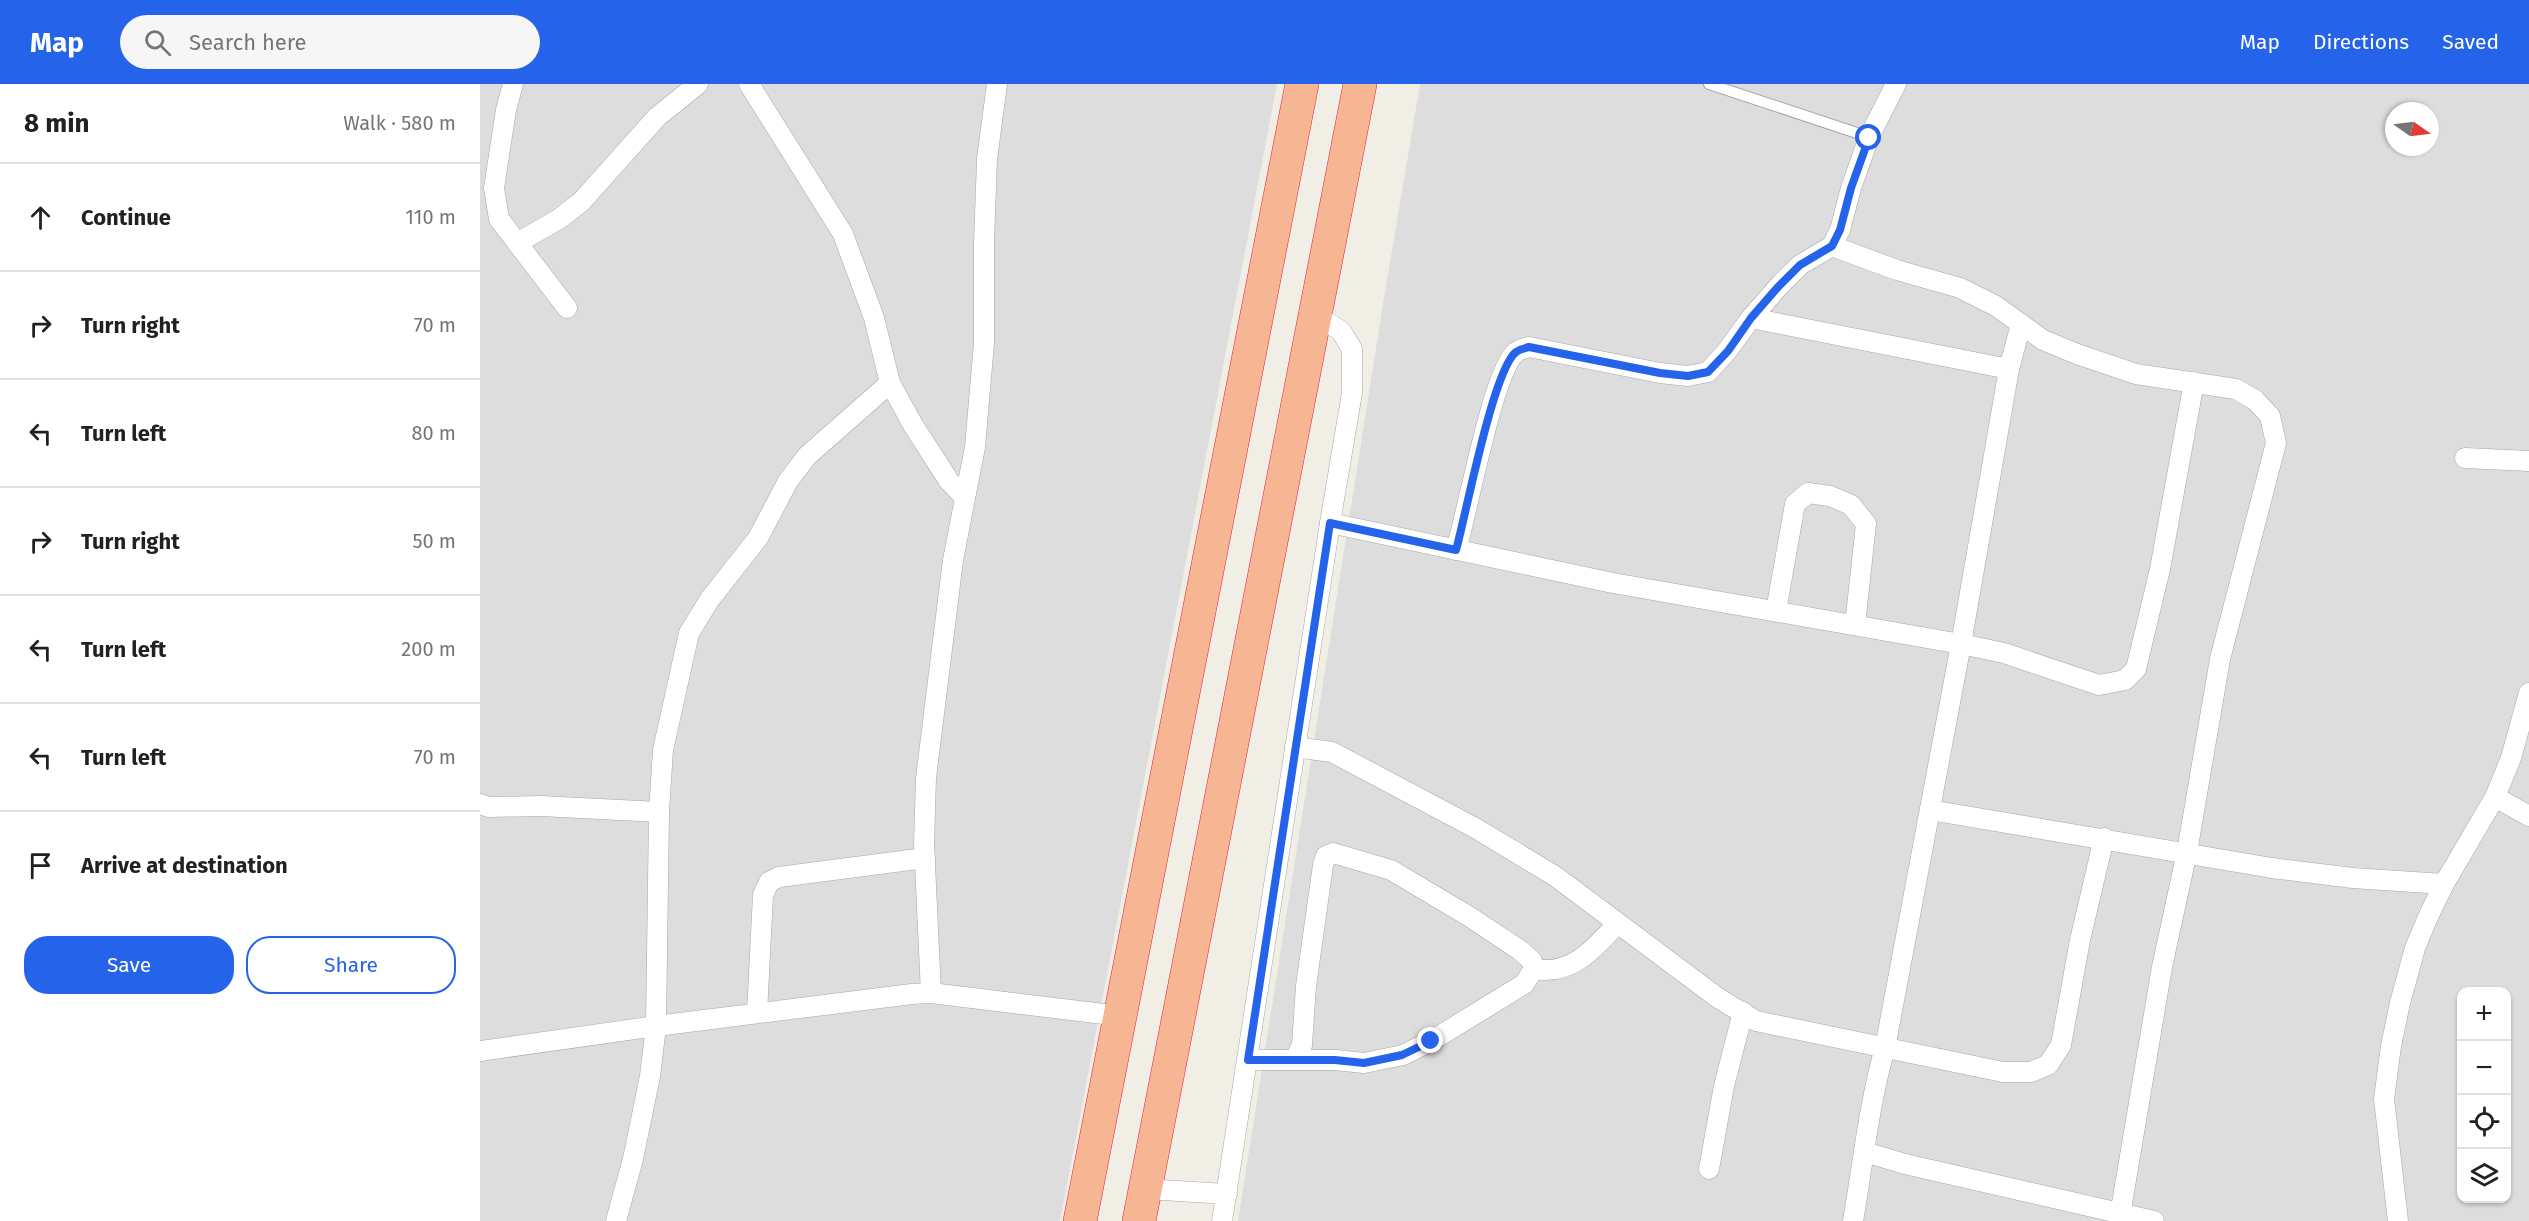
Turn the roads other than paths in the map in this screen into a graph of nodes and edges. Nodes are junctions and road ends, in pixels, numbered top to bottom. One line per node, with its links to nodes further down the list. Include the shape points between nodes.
1 (513, 84): 10 (street, via 494,188 499,219)
2 (698, 84): 10 (street, via 649,125 581,202)
3 (749, 84): 18 (street, via 843,234 874,318)
4 (997, 84): 21 (street, via 987,159 981,385)
5 (1302, 84): 43 (highway)
6 (1360, 84): 13 (highway)
7 (1709, 84): 9 (lane)
8 (1896, 84): 9 (street)
9 (1869, 138): 11 (street)
10 (518, 243): 12 (street)
11 (1832, 246): 14 (street, via 1800,265); 15 (street, via 1960,288)
12 (567, 308)
13 (1316, 315): 22 (street, via 1341,331 1352,349 1352,393); 51 (highway)
14 (1751, 318): 16 (street); 23 (street, via 1708,372 1688,376 1529,347 1515,353 1501,380 1470,485)
15 (2021, 324): 16 (street); 17 (street, via 2043,340 2136,374)
16 (2009, 369): 26 (street)
17 (2193, 382): 26 (street, via 2160,569 2136,669 2125,680 2099,685 2021,658); 35 (street, via 2236,389 2255,400 2270,416 2276,443 2220,659)
18 (890, 383): 21 (street, via 943,472); 32 (street, via 807,456 788,481 758,538 689,633 663,750)
19 (2465, 458): 20 (street)
20 (2529, 461)
21 (965, 498): 36 (street, via 953,560 926,777)
22 (1330, 523): 23 (street); 28 (street)
23 (1456, 550): 24 (street, via 1613,583)
24 (1776, 611): 25 (street); 25 (street, via 1795,504 1808,493 1830,496 1851,505 1866,524)
25 (1855, 625): 26 (street)
26 (1961, 644): 31 (street)
27 (2529, 696): 29 (street)
28 (1295, 747): 38 (street, via 1332,752 1478,828 1555,876); 48 (street)
29 (2496, 797): 33 (street); 37 (street)
30 (480, 804): 32 (street)
31 (1930, 810): 34 (street); 45 (street)
32 (659, 812): 44 (street)
33 (2529, 816)
34 (2104, 838): 35 (street); 45 (street, via 2061,1045 2048,1065 2031,1072 2002,1071)
35 (2187, 852): 37 (street, via 2295,871); 53 (street, via 2162,967)
36 (925, 858): 40 (street); 42 (street, via 779,877 769,882 763,895)
37 (2444, 884): 60 (street, via 2415,948 2391,1046 2384,1099)
38 (1617, 924): 39 (street, via 1599,944 1562,970); 41 (street)
39 (1534, 969): 47 (street, via 1524,984 1402,1055 1364,1063); 47 (street, via 1532,961 1521,951 1391,870 1333,853 1326,856 1323,866 1302,1045)
40 (931, 993): 42 (street); 43 (street)
41 (1743, 1012): 45 (street, via 1756,1021); 50 (street)
42 (757, 1013): 44 (street)
43 (1120, 1016): 55 (highway)
44 (656, 1026): 46 (street); 54 (street, via 648,1087)
45 (1885, 1048): 49 (street, via 1874,1087)
46 (480, 1051)
47 (1295, 1059): 48 (street)
48 (1248, 1060): 52 (street)
49 (1865, 1152): 53 (street); 58 (street)
50 (1709, 1169)
51 (1145, 1189): 52 (street); 56 (highway)
52 (1227, 1194): 57 (street)
53 (2119, 1218): 59 (street)
54 (616, 1221)
55 (1080, 1221)
56 (1139, 1221)
57 (1222, 1221)
58 (1853, 1221)
59 (2154, 1221)
60 (2398, 1221)

